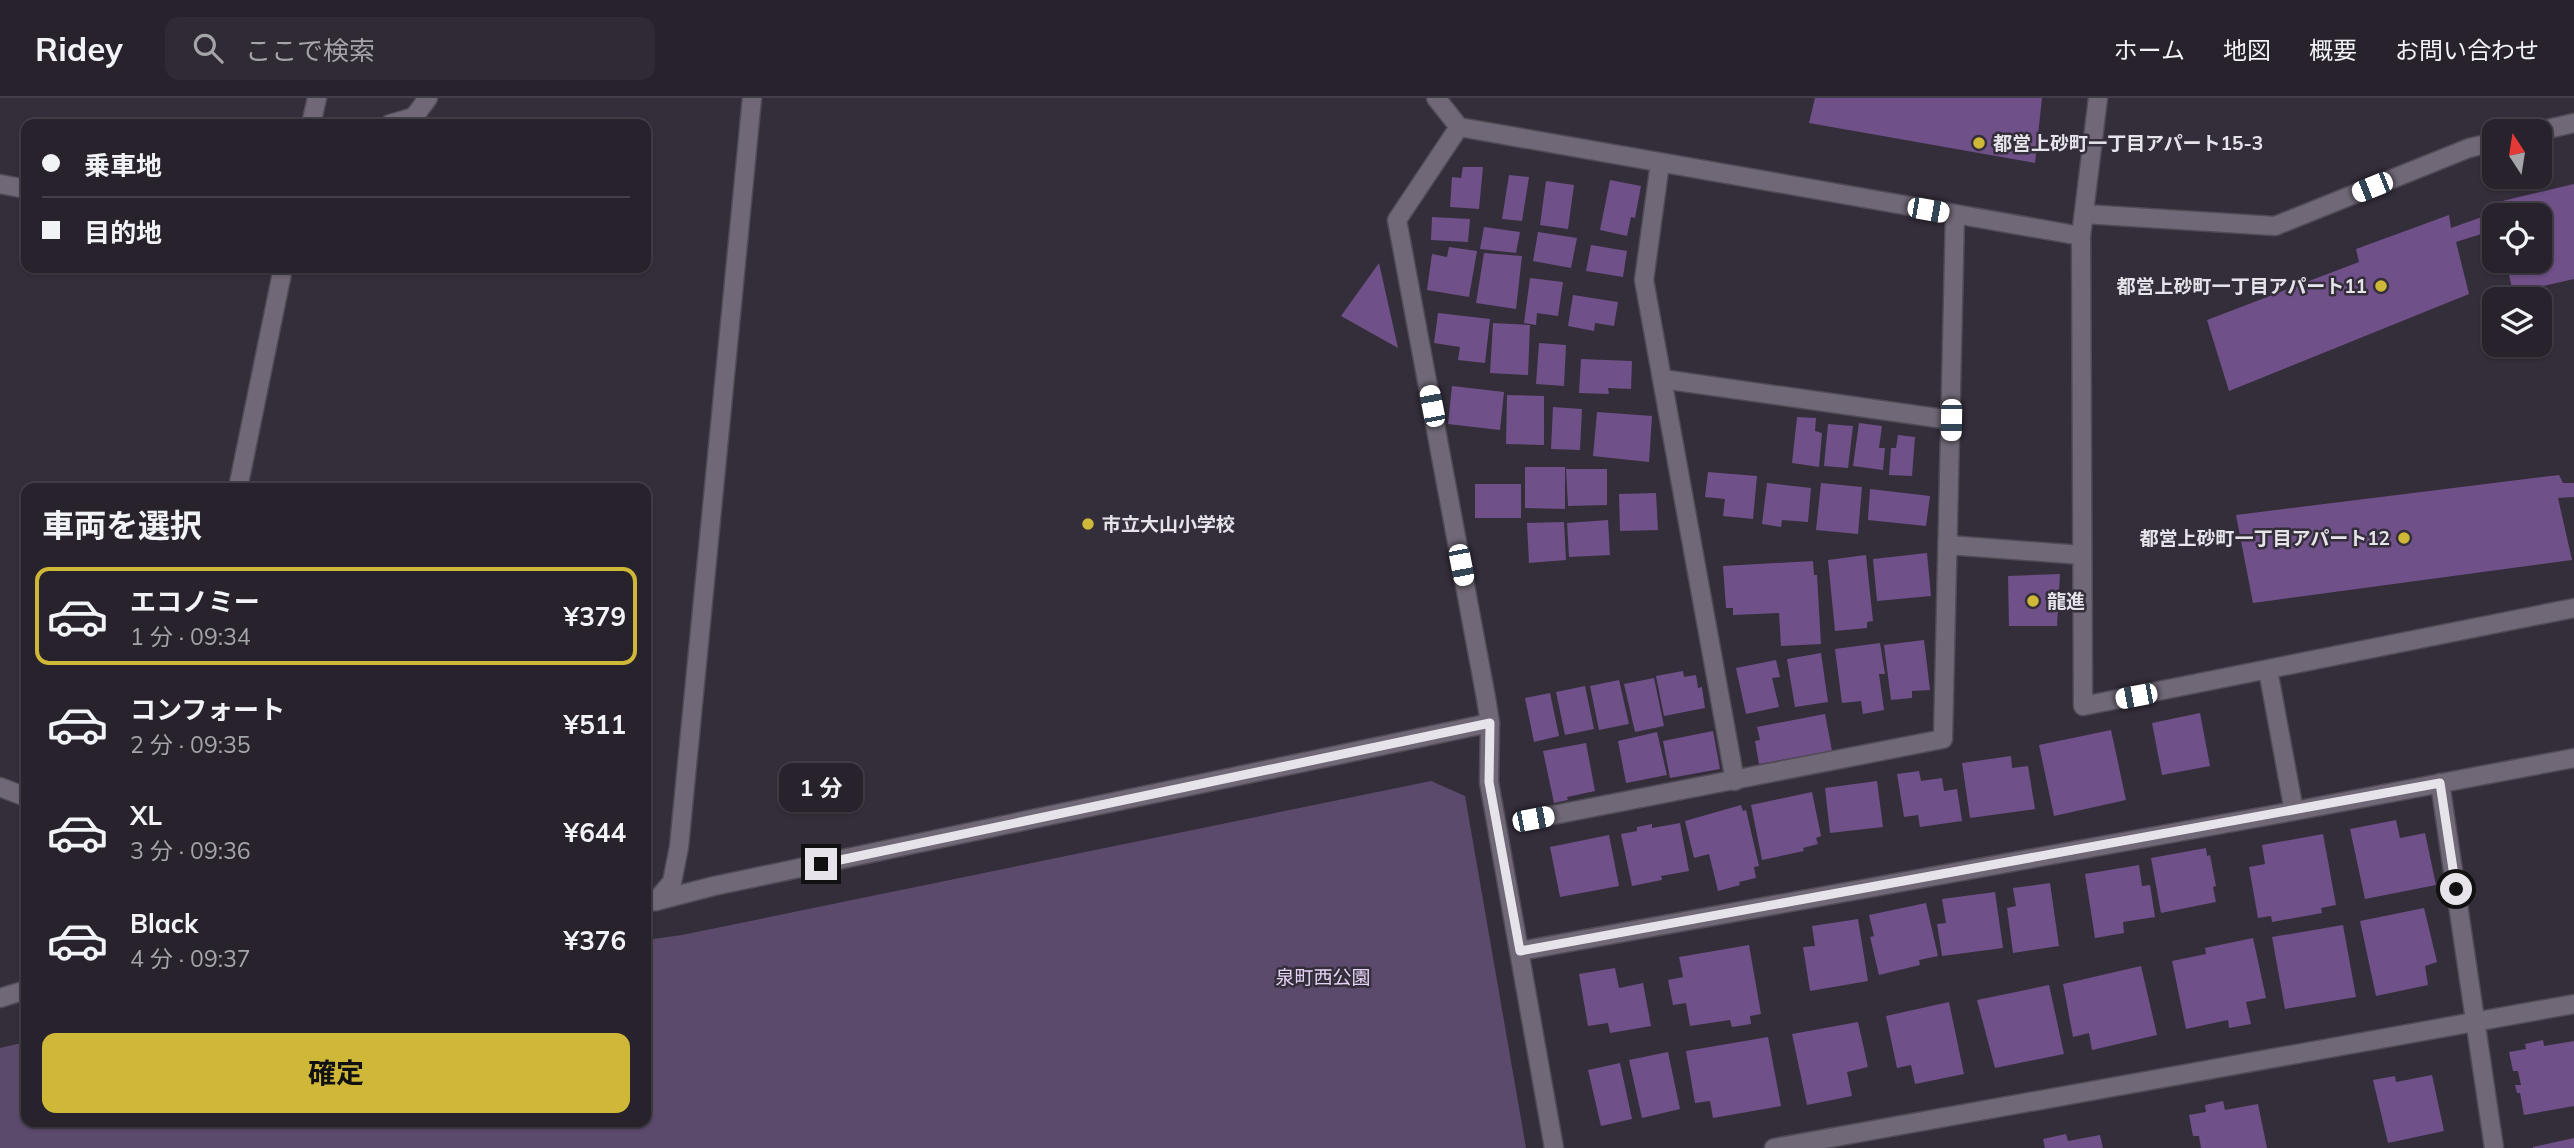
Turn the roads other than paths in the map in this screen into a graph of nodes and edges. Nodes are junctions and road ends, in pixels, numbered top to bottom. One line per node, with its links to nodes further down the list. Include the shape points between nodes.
1 (317, 98): 6 (street)
2 (428, 98): 7 (street)
3 (751, 98): 34 (street, via 679,847 672,882)
4 (1436, 98): 9 (street)
5 (2098, 98): 16 (street)
6 (312, 119)
7 (407, 119)
8 (2574, 123): 10 (street)
9 (1459, 127): 12 (street); 26 (street, via 1397,220)
10 (2552, 128)
11 (2482, 145): 16 (street, via 2275,226)
12 (1660, 163): 15 (street); 19 (street, via 1644,281)
13 (0, 184): 14 (street)
14 (21, 188)
15 (1955, 214): 17 (street); 20 (street)
16 (2084, 214): 17 (street)
17 (2081, 236): 23 (street)
18 (282, 273): 21 (street)
19 (1662, 379): 20 (street); 28 (street)
20 (1951, 420): 22 (street)
21 (239, 483)
22 (1948, 545): 23 (street); 28 (street, via 1943,739)
23 (2082, 555): 25 (street, via 2082,706)
24 (2574, 608): 25 (street)
25 (2268, 670): 32 (street)
26 (1490, 723): 34 (street); 35 (street, via 1489,782)
27 (2574, 758): 29 (street)
28 (1735, 781): 33 (street)
29 (2440, 783): 32 (street); 39 (street)
30 (0, 787): 31 (street)
31 (21, 795)
32 (2294, 811): 35 (street)
33 (1533, 819)
34 (651, 901)
35 (1520, 951): 40 (street)
36 (21, 992): 37 (street)
37 (0, 998)
38 (2574, 1004): 39 (street)
39 (2476, 1022): 41 (street); 42 (street)
40 (1554, 1148)
41 (1774, 1148)
42 (2494, 1148)

